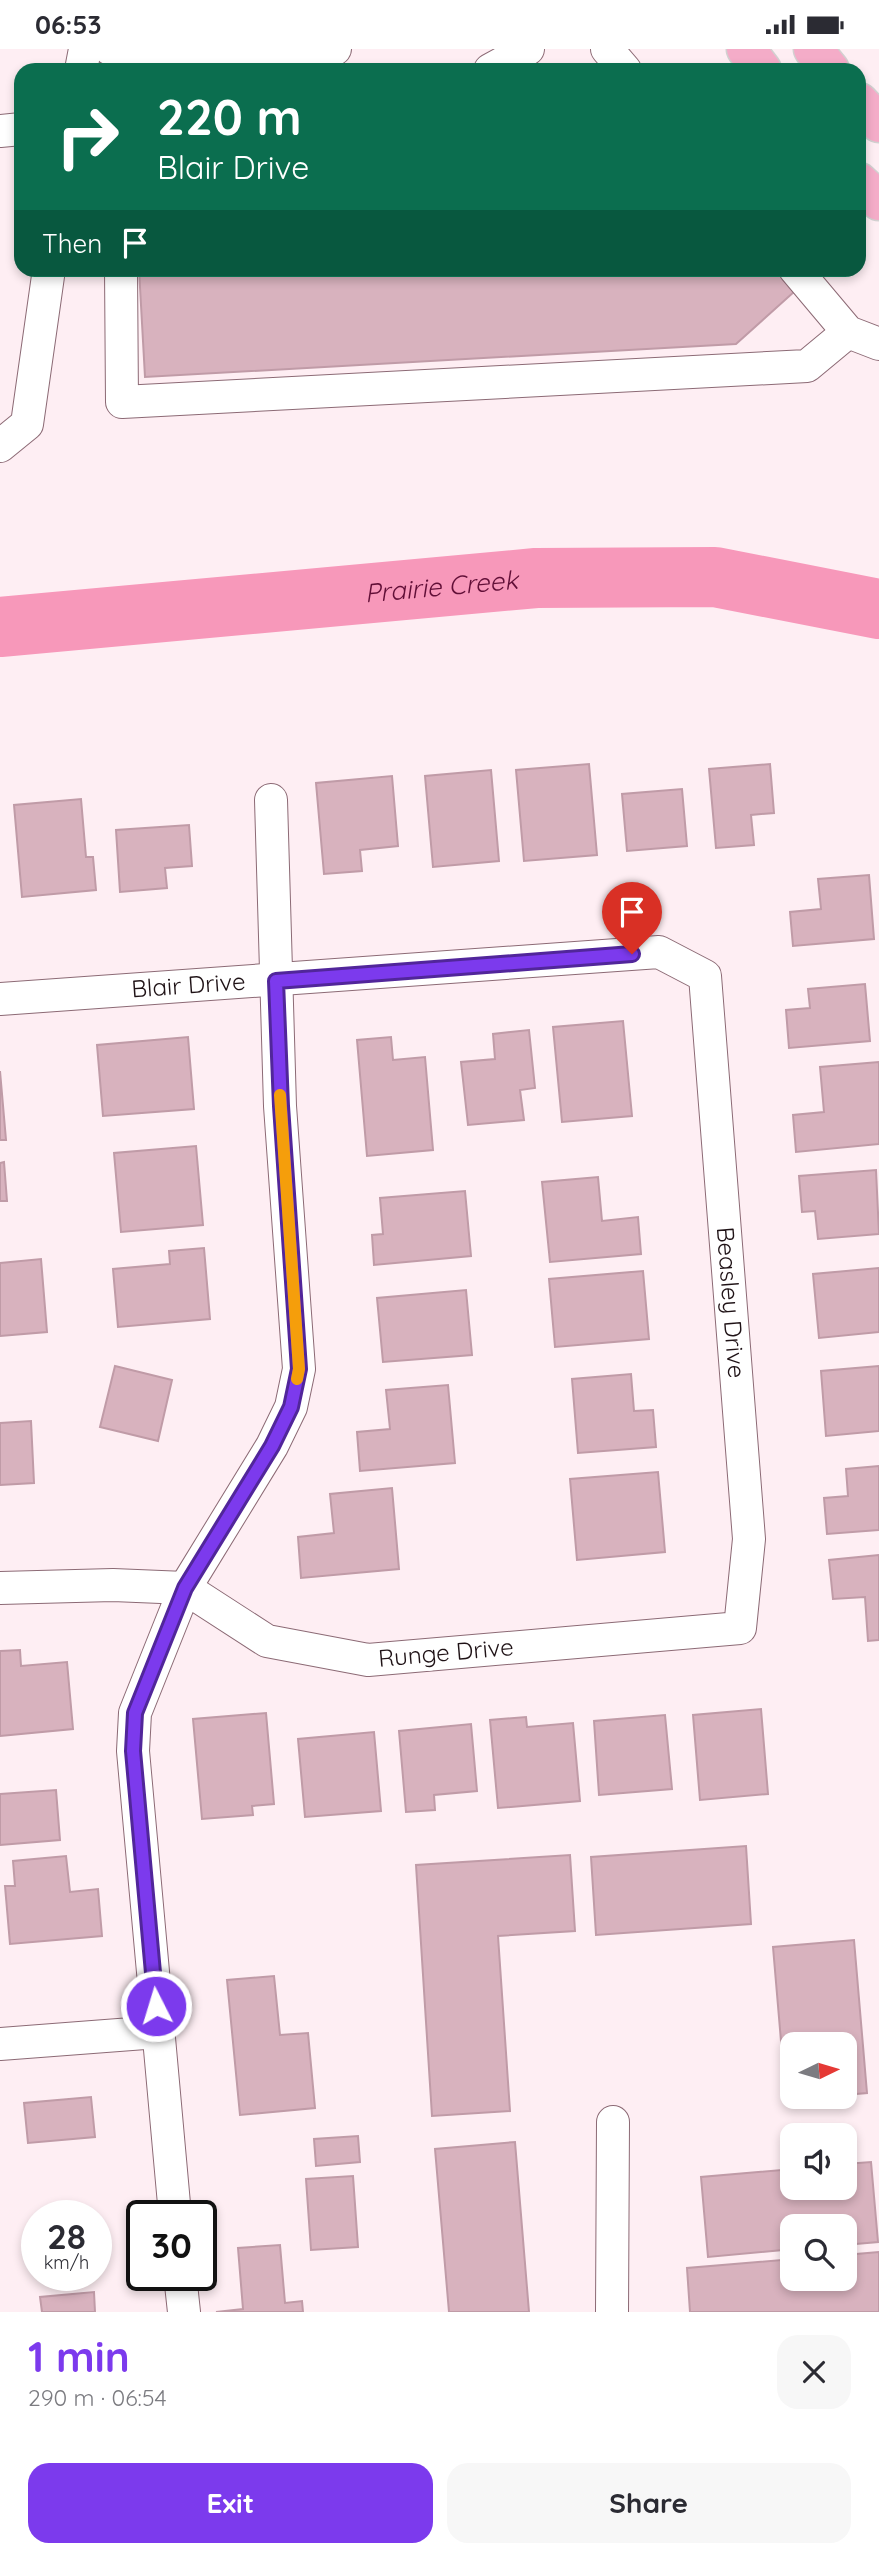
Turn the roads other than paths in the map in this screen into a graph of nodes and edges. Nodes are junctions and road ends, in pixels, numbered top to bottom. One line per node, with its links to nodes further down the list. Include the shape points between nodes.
1 (110, 49): 2 (street, via 155,61 255,61)
2 (335, 49)
3 (528, 49): 7 (street)
4 (607, 49): 8 (street)
5 (746, 49): 9 (main road)
6 (813, 49): 10 (main road)
7 (503, 63)
8 (619, 63)
9 (757, 63)
10 (824, 63)
11 (866, 109): 12 (main road)
12 (879, 123)
13 (866, 189): 14 (main road)
14 (879, 201)
15 (48, 277): 20 (street, via 27,424)
16 (121, 277): 18 (street, via 122,402 807,366)
17 (802, 277): 18 (street)
18 (848, 332): 19 (street)
19 (879, 344)
20 (0, 446)
21 (271, 800): 23 (street)
22 (705, 976): 23 (street, Blair Drive, via 659,952); 27 (street, Beasley Drive, via 749,1539)
23 (276, 981): 24 (street, Blair Drive); 26 (street, via 299,1369 291,1407 272,1446)
24 (0, 999)
25 (0, 1588): 26 (street)
26 (185, 1588): 27 (street, Runge Drive, via 267,1641 368,1660); 28 (street, via 135,1713 133,1751)
27 (740, 1628)
28 (158, 2032): 29 (street); 31 (street)
29 (0, 2044)
30 (613, 2122): 34 (street)
31 (174, 2200)
32 (182, 2291): 33 (street)
33 (184, 2312)
34 (612, 2312)

